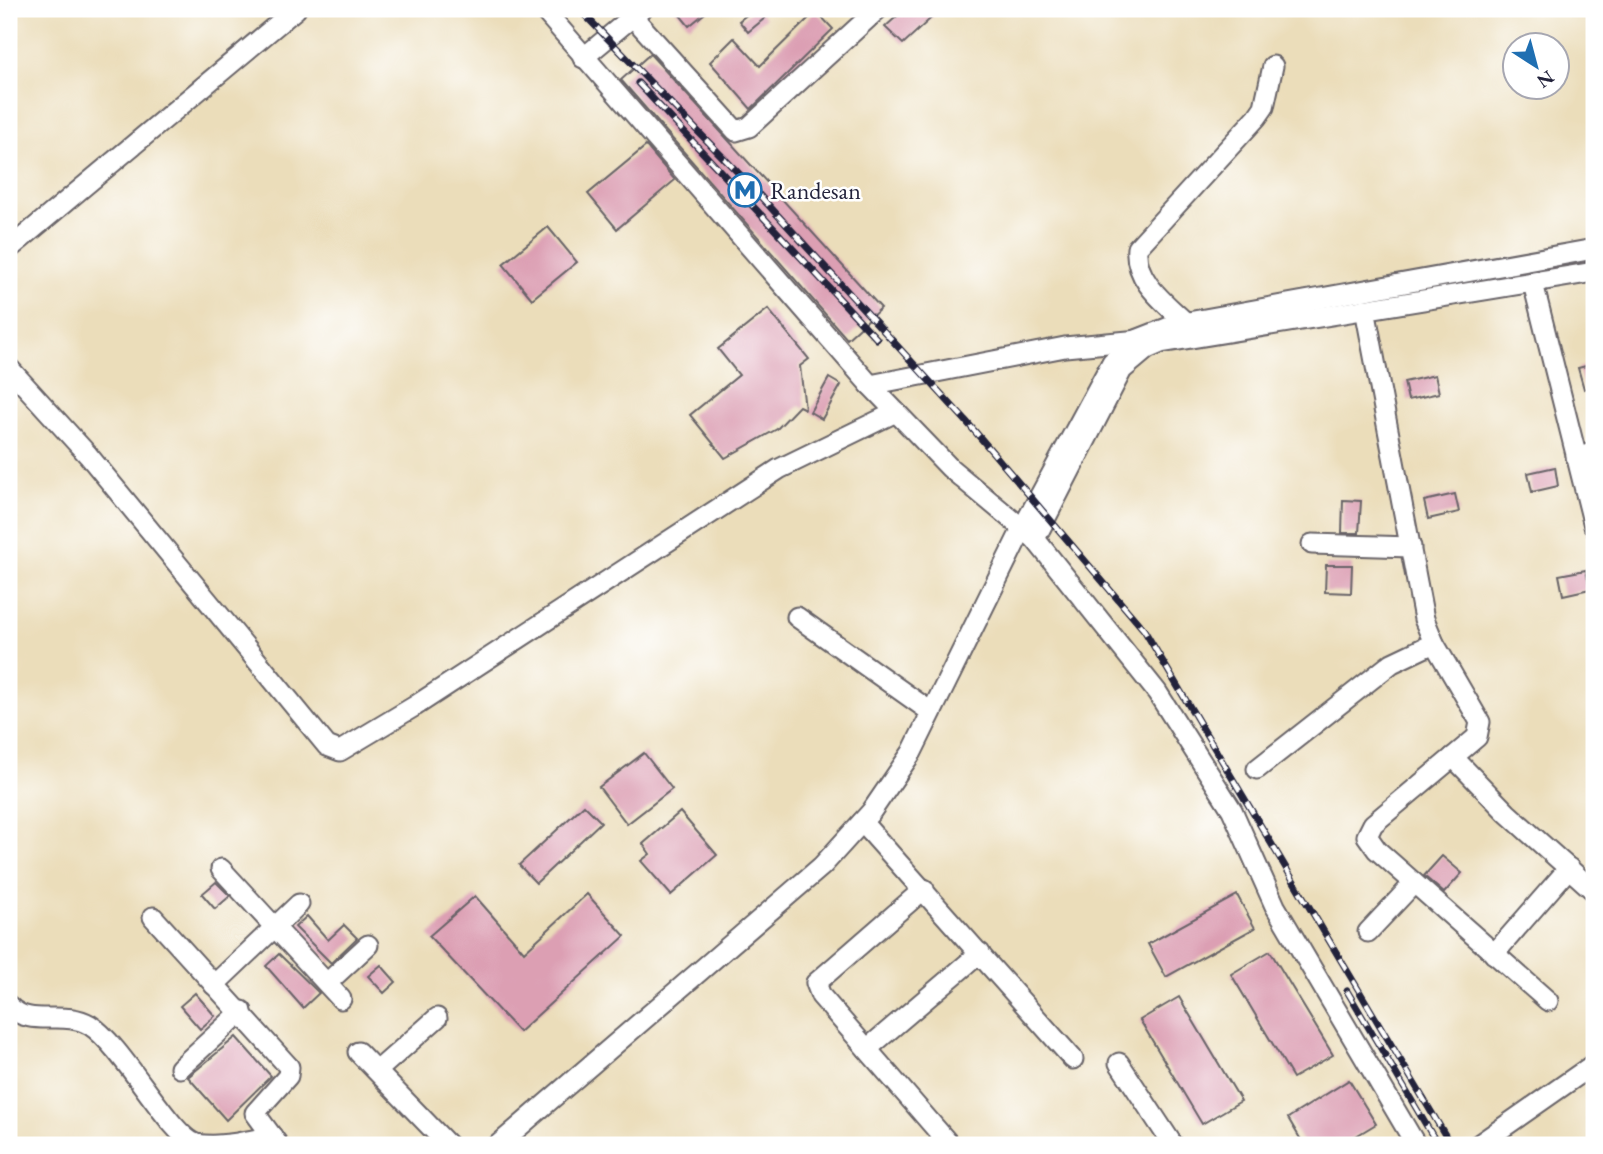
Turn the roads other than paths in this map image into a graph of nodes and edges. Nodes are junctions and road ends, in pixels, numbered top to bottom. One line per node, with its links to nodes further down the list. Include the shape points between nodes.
1 (296, 9): 7 (street)
2 (543, 9): 5 (street)
3 (878, 9): 4 (street, via 742,131 730,128)
4 (638, 13): 5 (street)
5 (583, 58): 16 (street)
6 (1273, 66): 12 (street, via 1257,117 1137,248 1136,259 1145,281)
7 (9, 249)
8 (1594, 249): 12 (street)
9 (1594, 272): 10 (street)
10 (1533, 283): 11 (street); 18 (street)
11 (1364, 309): 14 (street); 22 (street)
12 (1185, 322): 13 (street)
13 (1136, 340): 14 (street); 16 (street, via 1065,347); 20 (street, via 1112,362)
14 (1161, 342): 20 (street, via 1122,370)
15 (9, 368): 17 (street, via 88,456 327,746 340,751 779,469)
16 (870, 385): 17 (street)
17 (896, 412): 20 (street, via 980,495)
18 (1585, 455): 19 (street)
19 (1594, 526)
20 (1029, 533): 25 (street); 60 (street, via 1157,692 1232,810 1275,906)
21 (1312, 544): 22 (street)
22 (1411, 548): 24 (street)
23 (797, 617): 25 (street)
24 (1434, 643): 26 (street, via 1480,722 1477,737); 27 (street, via 1392,663)
25 (932, 712): 28 (street, via 912,752)
26 (1453, 757): 29 (street, via 1498,805); 31 (street, via 1368,830 1371,843)
27 (1257, 769)
28 (862, 822): 32 (street); 57 (street, via 822,866)
29 (1569, 868): 33 (street); 40 (street)
30 (221, 869): 36 (street)
31 (1414, 883): 37 (street); 40 (street)
32 (924, 889): 39 (street); 48 (street, via 816,983 821,996)
33 (1594, 891)
34 (299, 904): 36 (street)
35 (153, 917): 42 (street)
36 (275, 927): 41 (street); 42 (street)
37 (1368, 932)
38 (368, 946): 41 (street)
39 (980, 953): 48 (street); 50 (street)
40 (1494, 954): 44 (street)
41 (327, 983): 43 (street)
42 (215, 985): 46 (street)
43 (341, 999)
44 (1548, 1001)
45 (9, 1006): 55 (street, via 33,1019 68,1017 89,1024 143,1083 183,1138 195,1144)
46 (242, 1012): 53 (street); 55 (street, via 289,1067 288,1076 255,1114)
47 (437, 1018): 54 (street)
48 (867, 1049): 58 (street)
49 (358, 1052): 54 (street)
50 (1073, 1059)
51 (1119, 1063): 59 (street)
52 (1594, 1064): 61 (street)
53 (180, 1068)
54 (377, 1071): 56 (street)
55 (275, 1141)
56 (448, 1145)
57 (498, 1145)
58 (950, 1145)
59 (1174, 1145)
60 (1416, 1145)
61 (1478, 1145)

